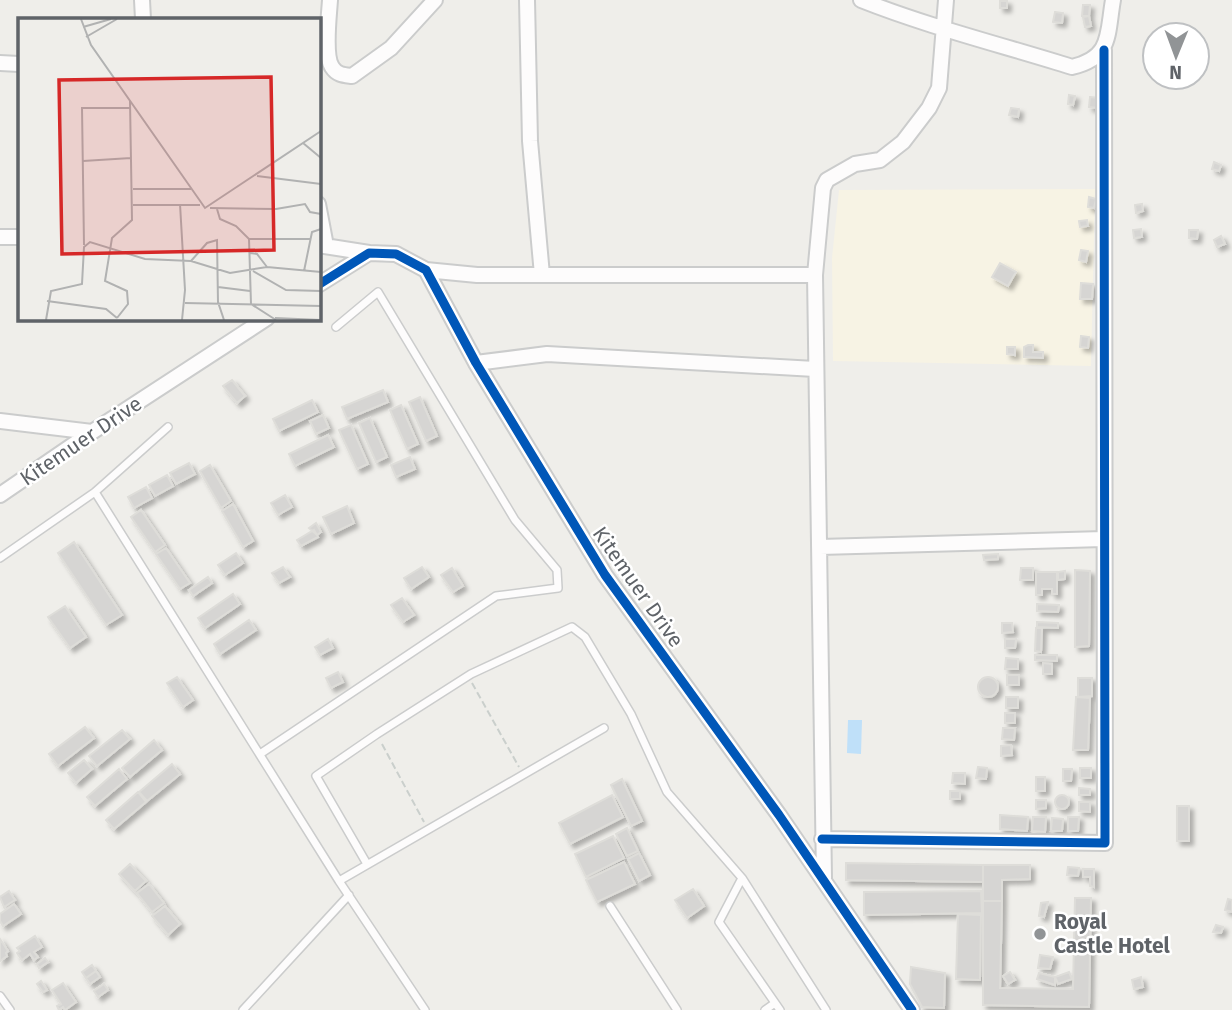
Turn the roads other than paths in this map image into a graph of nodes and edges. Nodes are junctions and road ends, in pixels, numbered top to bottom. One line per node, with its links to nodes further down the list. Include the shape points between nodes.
1 (142, 0): 8 (street)
2 (330, 0): 3 (street, via 331,66 339,74 352,76 391,48)
3 (435, 0)
4 (527, 0): 19 (street, via 530,141)
5 (861, 0): 9 (street)
6 (946, 0): 9 (street)
7 (1113, 0): 10 (street)
8 (143, 18)
9 (943, 27): 10 (street, via 1072,66 1089,63); 20 (street, via 939,88 913,131 880,160 855,164 825,182)
10 (1104, 50): 31 (street)
11 (0, 64): 12 (street)
12 (18, 64)
13 (320, 225): 16 (street)
14 (0, 237): 15 (street)
15 (18, 237)
16 (322, 246): 17 (street)
17 (369, 253): 18 (street, via 396,254); 21 (street)
18 (426, 270): 19 (street); 24 (street, Kitemuer Drive)
19 (542, 275): 20 (street)
20 (815, 275): 25 (street)
21 (320, 284)
22 (264, 320): 28 (street, Kitemuer Drive)
23 (336, 327): 35 (lane, via 378,292 515,520 557,570 558,588 496,596)
24 (476, 363): 25 (street, via 547,354); 39 (street, Kitemuer Drive, via 605,575)
25 (815, 369): 32 (street)
26 (0, 421): 28 (street)
27 (168, 427): 29 (lane)
28 (92, 432): 30 (street, Kitemuer Drive)
29 (95, 492): 33 (lane); 35 (lane)
30 (0, 495)
31 (1103, 539): 32 (street); 36 (street, via 1105,843)
32 (820, 547): 36 (street)
33 (0, 558)
34 (604, 728): 37 (lane)
35 (260, 754): 40 (lane)
36 (822, 839): 39 (street)
37 (367, 864): 38 (lane, via 316,776 468,676 572,627 585,638 631,714 667,792); 40 (lane)
38 (742, 878): 44 (lane, via 719,922); 50 (lane)
39 (824, 879): 51 (street, Kitemuer Drive)
40 (338, 881): 41 (lane)
41 (349, 895): 47 (lane); 48 (lane)
42 (610, 906): 45 (lane)
43 (0, 996): 46 (lane)
44 (777, 1006): 49 (lane)
45 (673, 1008)
46 (10, 1010)
47 (243, 1010)
48 (425, 1010)
49 (765, 1010)
50 (826, 1010)
51 (912, 1010)

